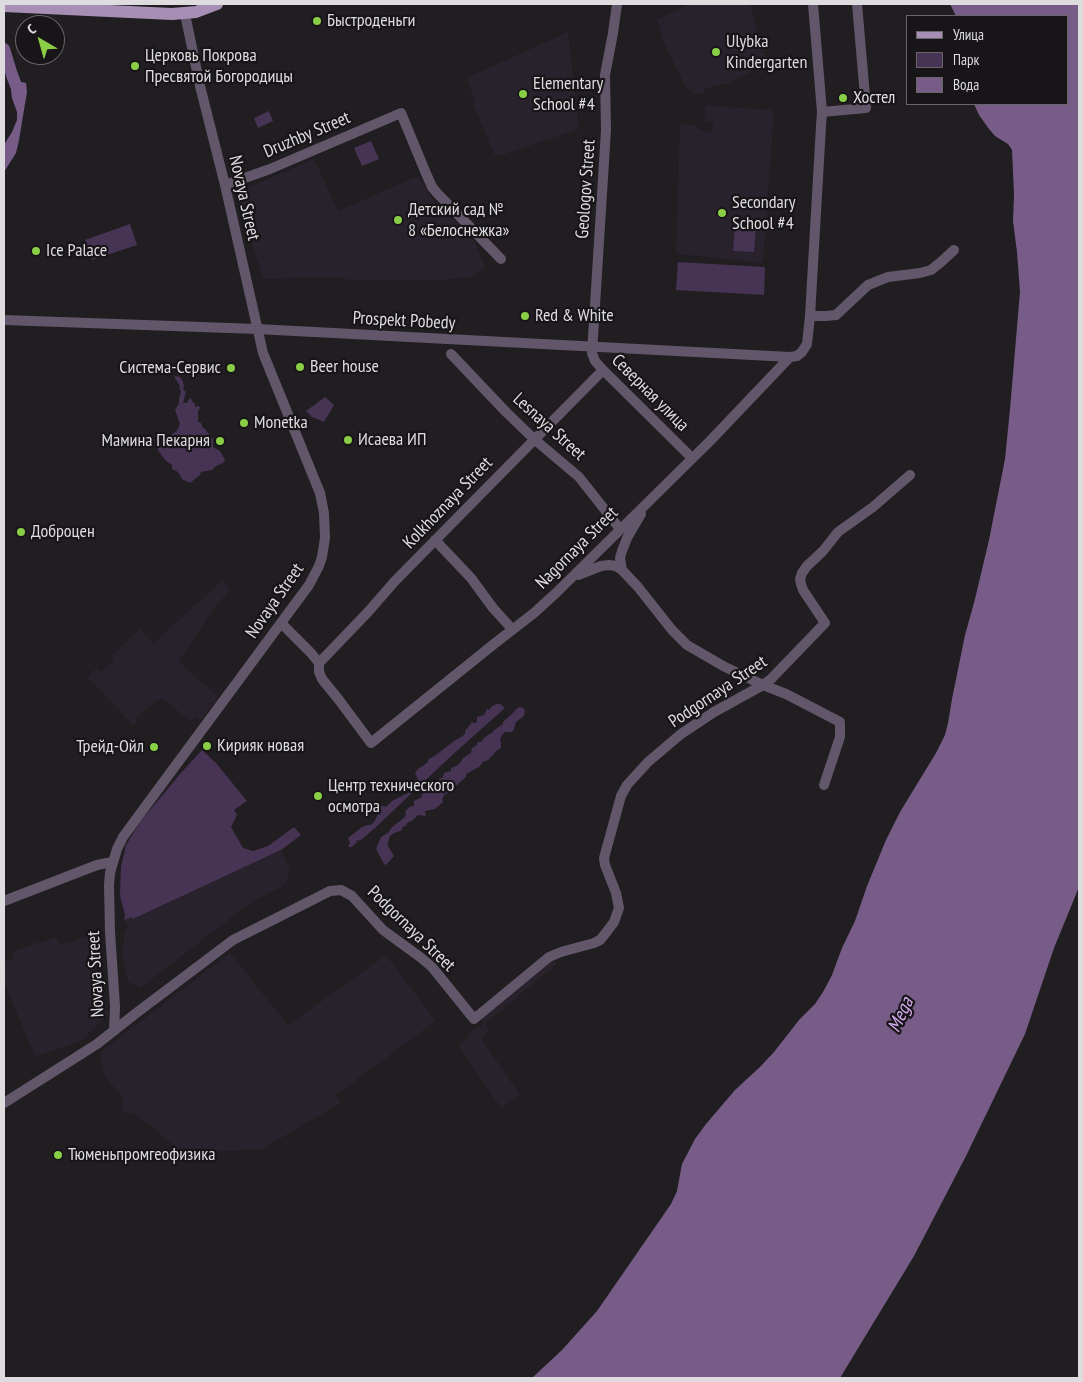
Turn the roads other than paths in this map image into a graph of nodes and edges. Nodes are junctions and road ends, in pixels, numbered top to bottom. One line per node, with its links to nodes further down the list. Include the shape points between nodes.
1 (217, 4): 6 (main road)
2 (617, 4): 14 (street, Geologov Street, via 605,75 606,130)
3 (812, 4): 7 (street)
4 (857, 4): 7 (street, via 866,108)
5 (4, 6): 6 (main road)
6 (185, 14): 8 (street, Novaya Street)
7 (822, 112): 11 (street)
8 (225, 185): 10 (street, Druzhby Street, via 401,113 432,187); 13 (street, Novaya Street)
9 (954, 250): 11 (street, via 931,270 888,277 868,285 836,315)
10 (501, 259)
11 (810, 316): 16 (street, Prospekt Pobedy, via 807,344 797,356)
12 (4, 320): 13 (street, Prospekt Pobedy)
13 (257, 329): 14 (street, Prospekt Pobedy); 26 (street, Novaya Street, via 271,375 320,493 325,526 319,566)
14 (592, 347): 16 (street, Prospekt Pobedy); 17 (street, Северная улица, via 593,358)
15 (451, 354): 18 (street, Lesnaya Street)
16 (790, 357): 19 (street, Nagornaya Street)
17 (603, 370): 18 (street, Kolkhoznaya Street); 19 (street, Северная улица)
18 (534, 439): 22 (street, Lesnaya Street, via 579,477); 23 (street, Kolkhoznaya Street)
19 (692, 458): 21 (street, Nagornaya Street)
20 (910, 475): 29 (street, Podgornaya Street, via 838,532 802,573 801,584 825,623)
21 (654, 496): 22 (street, Nagornaya Street); 24 (street, via 627,538 620,558)
22 (620, 529): 25 (street, Nagornaya Street)
23 (435, 540): 27 (street, via 471,578); 28 (street, Kolkhoznaya Street)
24 (622, 570): 25 (street, via 616,566 601,566); 29 (street, via 683,642)
25 (572, 578): 27 (street, Nagornaya Street)
26 (281, 623): 28 (street); 31 (street, Novaya Street, via 123,837)
27 (512, 630): 28 (street, Nagornaya Street, via 370,743 322,679)
28 (320, 663)
29 (763, 686): 30 (street, via 840,722 840,737); 33 (street, Podgornaya Street, via 714,712 682,734 648,762 627,785 604,858 619,908 606,934 594,943 543,961 474,1019 427,962 383,930 352,896 338,890 330,891 234,940)
30 (824, 785)
31 (112, 862): 32 (street); 33 (street, Novaya Street, via 108,903)
32 (4, 902)
33 (114, 1031): 34 (street)
34 (4, 1103)

